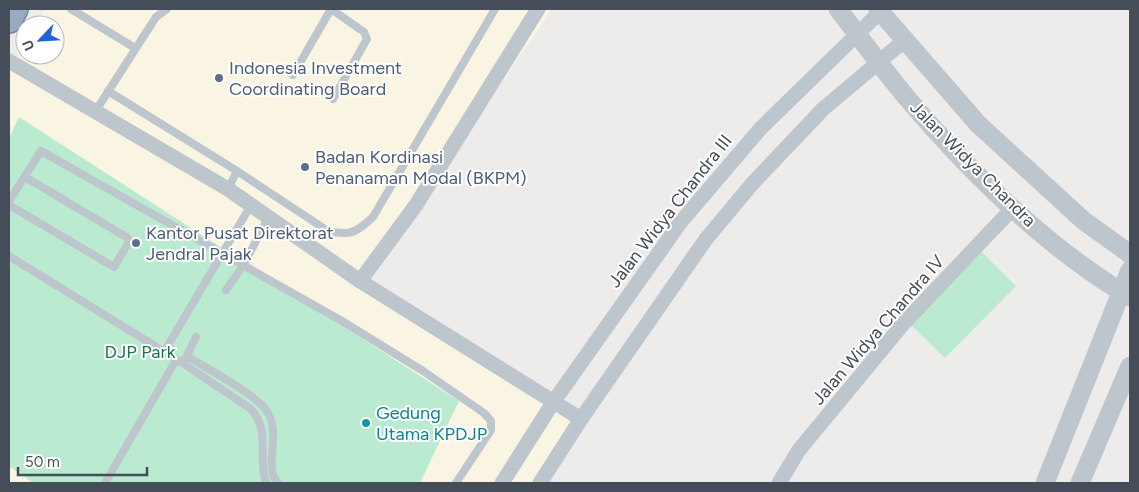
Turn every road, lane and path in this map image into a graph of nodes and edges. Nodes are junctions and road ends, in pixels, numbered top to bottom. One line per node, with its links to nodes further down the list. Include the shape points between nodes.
1 (15, 9): 9 (highway)
2 (71, 9): 12 (lane)
3 (168, 9): 12 (lane, via 156,17)
4 (331, 9): 15 (lane); 17 (lane, via 364,32 367,39)
5 (495, 9): 19 (lane, via 373,217 359,230 344,235 328,231)
6 (538, 9): 32 (street, via 416,205)
7 (838, 9): 10 (street, Jalan Widya Chandra)
8 (879, 10): 10 (street, Jalan Widya Chandra III); 11 (street, Jalan Widya Chandra)
9 (9, 20)
10 (857, 34): 14 (street, Jalan Widya Chandra); 40 (street, Jalan Widya Chandra III, via 760,129 680,223)
11 (905, 40): 14 (street); 27 (street, Jalan Widya Chandra, via 978,124 1025,169 1084,221)
12 (135, 48): 16 (lane)
13 (9, 61): 18 (street)
14 (879, 64): 25 (street, Jalan Widya Chandra, via 948,144); 41 (street, via 823,109 706,238)
15 (293, 74)
16 (108, 91): 18 (lane); 19 (lane)
17 (333, 99)
18 (95, 112): 21 (street)
19 (237, 171): 21 (lane)
20 (25, 177): 22 (lane); 24 (lane, via 128,238 129,242 114,267); 28 (lane, via 41,151)
21 (228, 189): 23 (street)
22 (9, 201)
23 (251, 205): 26 (street); 28 (lane)
24 (9, 206)
25 (1013, 208): 34 (street, Jalan Widya Chandra, via 1065,252); 48 (street, Jalan Widya Chandra IV, via 903,324 799,450)
26 (268, 218): 30 (lane); 32 (street)
27 (1130, 254)
28 (222, 255): 30 (lane); 36 (lane)
29 (9, 256): 36 (lane)
30 (243, 266): 33 (lane); 45 (lane, via 423,371 491,420 491,430)
31 (1130, 270): 34 (street)
32 (360, 281): 40 (street)
33 (226, 290)
34 (1125, 294): 49 (street)
35 (196, 337): 38 (lane)
36 (164, 352): 37 (lane)
37 (176, 360): 38 (lane); 42 (lane)
38 (185, 360): 43 (lane, via 259,417 264,447 261,470); 44 (lane, via 258,401 268,413 274,430 272,474)
39 (1130, 366): 50 (street)
40 (554, 401): 41 (street); 46 (street, Jalan Widya Chandra III)
41 (581, 419): 47 (street)
42 (105, 483)
43 (266, 483)
44 (278, 483)
45 (456, 483)
46 (502, 483)
47 (540, 483)
48 (779, 483)
49 (1045, 483)
50 (1080, 483)

